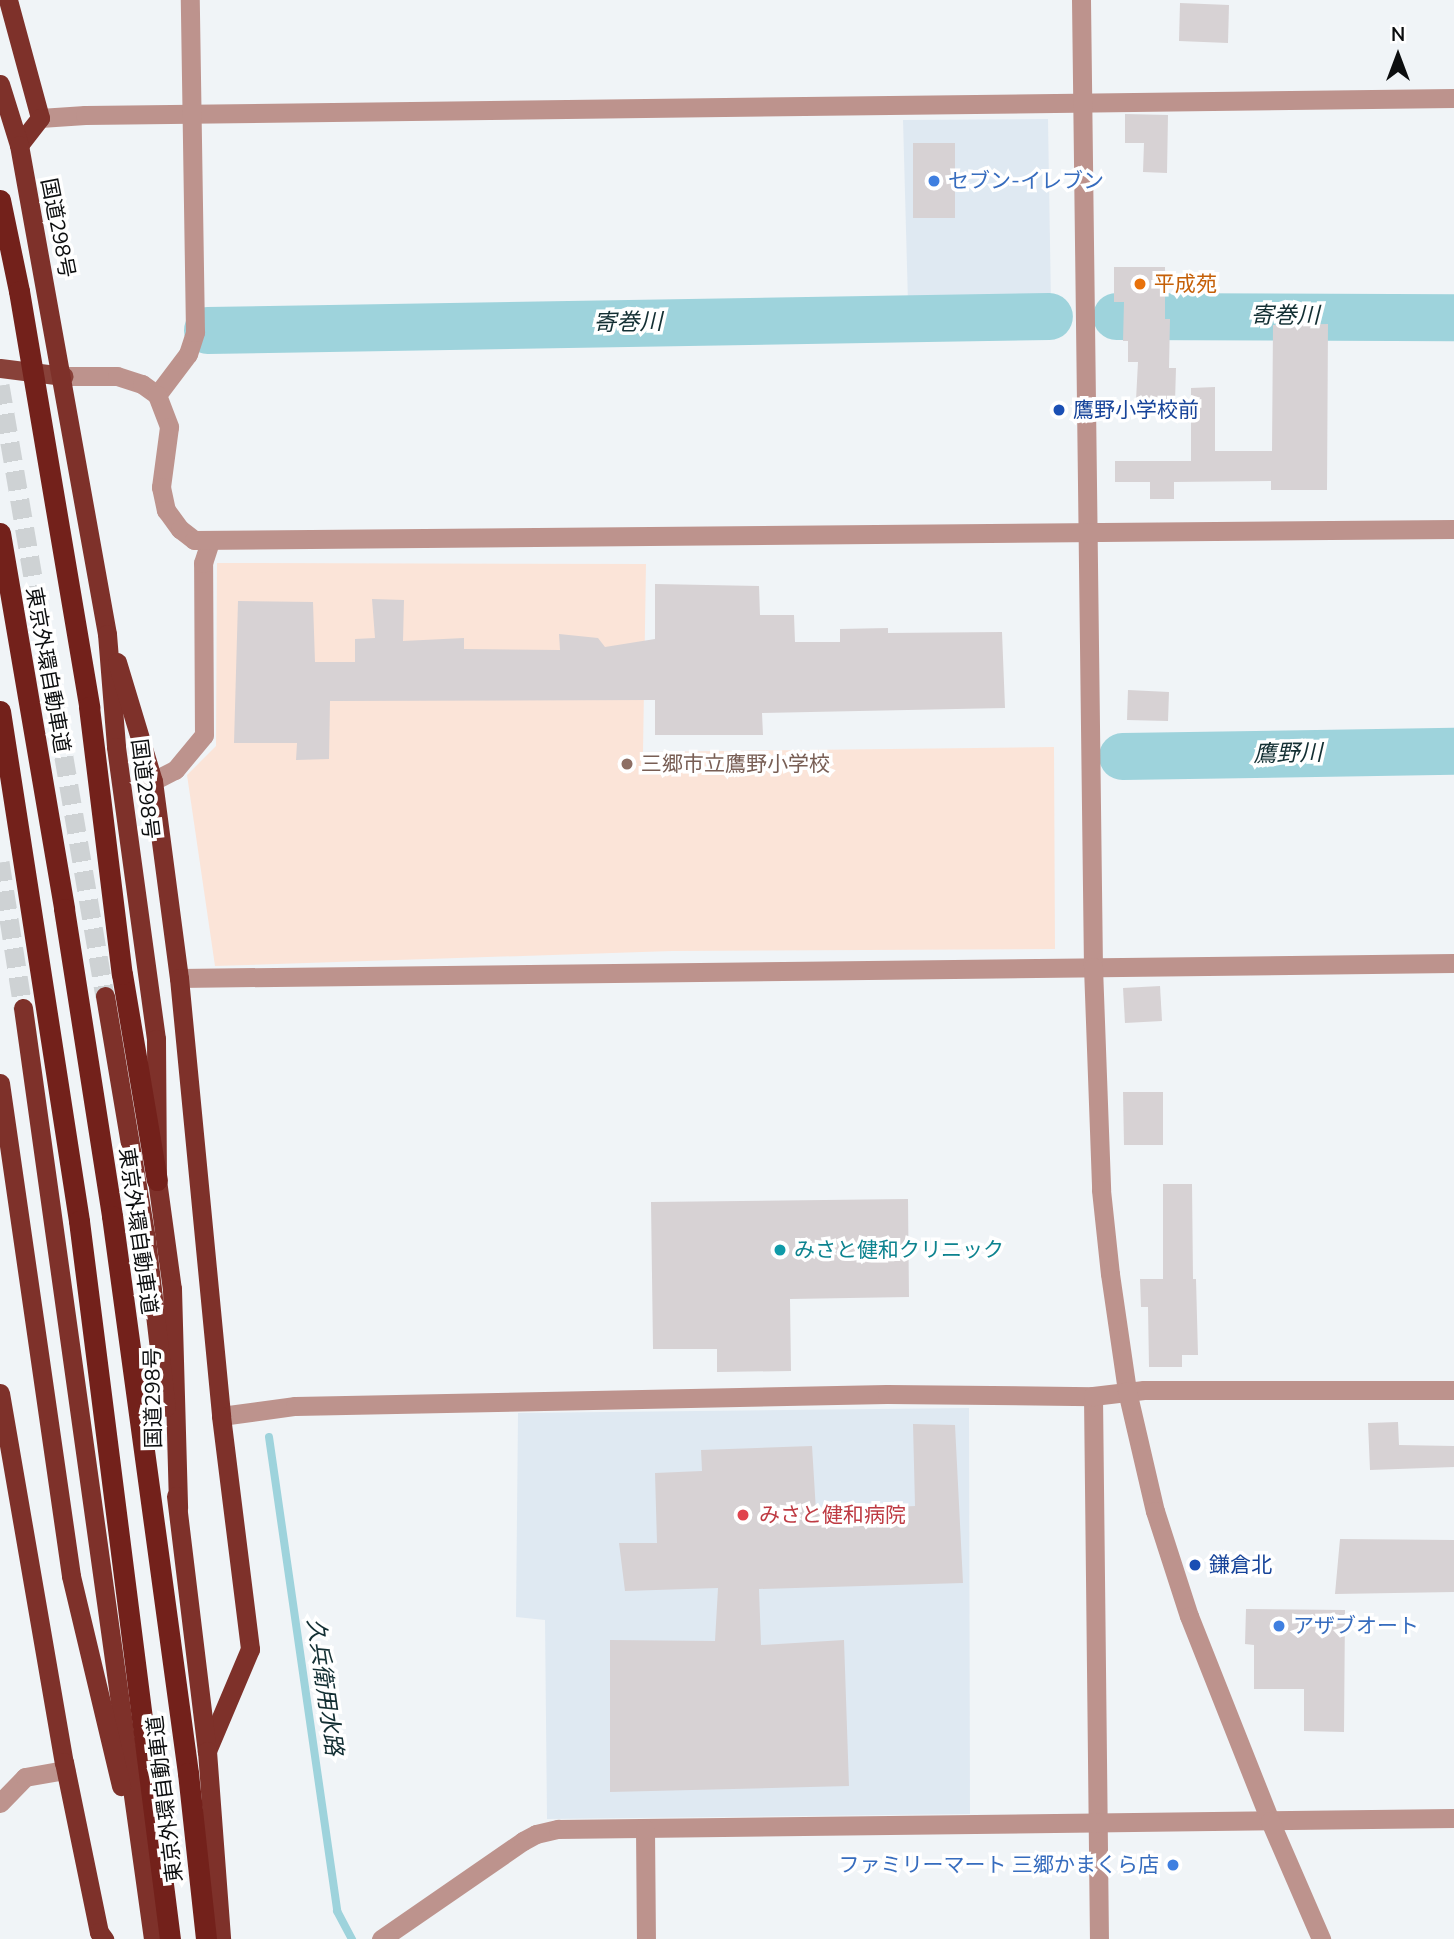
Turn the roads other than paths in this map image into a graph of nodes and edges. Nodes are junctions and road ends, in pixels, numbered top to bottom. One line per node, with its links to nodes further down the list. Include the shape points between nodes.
1 (8, 0): 8 (highway)
2 (190, 0): 7 (street)
3 (1081, 0): 6 (street)
4 (0, 84): 9 (highway, 国道298号)
5 (1454, 98): 6 (street)
6 (1082, 103): 7 (street); 16 (street)
7 (191, 115): 8 (street); 14 (street, via 195,332 188,354)
8 (40, 118): 9 (highway)
9 (19, 145): 12 (highway, 国道298号)
10 (0, 200): 28 (highway, bridge, via 89,707 122,974)
11 (0, 368): 12 (main road)
12 (63, 376): 13 (main road); 14 (street, via 117,376 142,384); 19 (highway, 国道298号)
13 (0, 380)
14 (157, 395): 18 (street, via 169,427 161,487 166,510 194,540)
15 (1454, 529): 16 (street)
16 (1086, 531): 18 (street); 23 (street)
17 (0, 533): 47 (highway, 東京外環自動車道, via 112,1216)
18 (210, 542): 21 (street, via 202,563 204,734 175,770)
19 (107, 635): 21 (highway); 28 (highway, 国道298号, via 116,747 156,1038)
20 (0, 711): 46 (highway, 東京外環自動車道, via 79,1221)
21 (153, 781): 24 (highway)
22 (1454, 963): 23 (street)
23 (1093, 967): 24 (street); 30 (street, via 1101,1190)
24 (179, 978): 33 (highway)
25 (105, 996): 35 (highway, 国道298号, via 145,1238)
26 (23, 1008): 43 (highway)
27 (0, 1083): 43 (highway, via 71,1576)
28 (157, 1180): 35 (highway, 国道298号, via 172,1289)
29 (1454, 1390): 30 (street)
30 (1127, 1391): 32 (street); 41 (street, via 1155,1511 1189,1616)
31 (0, 1393): 34 (highway)
32 (1093, 1396): 33 (street, via 887,1394 295,1406); 40 (street)
33 (221, 1416): 36 (highway, via 250,1649)
34 (5, 1459): 37 (highway)
35 (178, 1508): 36 (highway, 国道298号)
36 (207, 1751): 48 (highway, 国道298号)
37 (65, 1770): 38 (street, via 25,1777); 44 (highway, via 99,1933)
38 (0, 1803)
39 (1454, 1818): 41 (street)
40 (1097, 1821): 41 (street); 42 (street); 51 (street)
41 (1270, 1821): 52 (street)
42 (645, 1829): 49 (street, via 558,1829 536,1834); 50 (street)
43 (148, 1899): 45 (highway)
44 (104, 1939)
45 (153, 1939)
46 (170, 1939)
47 (206, 1939)
48 (220, 1939)
49 (381, 1939)
50 (646, 1939)
51 (1099, 1939)
52 (1321, 1939)

